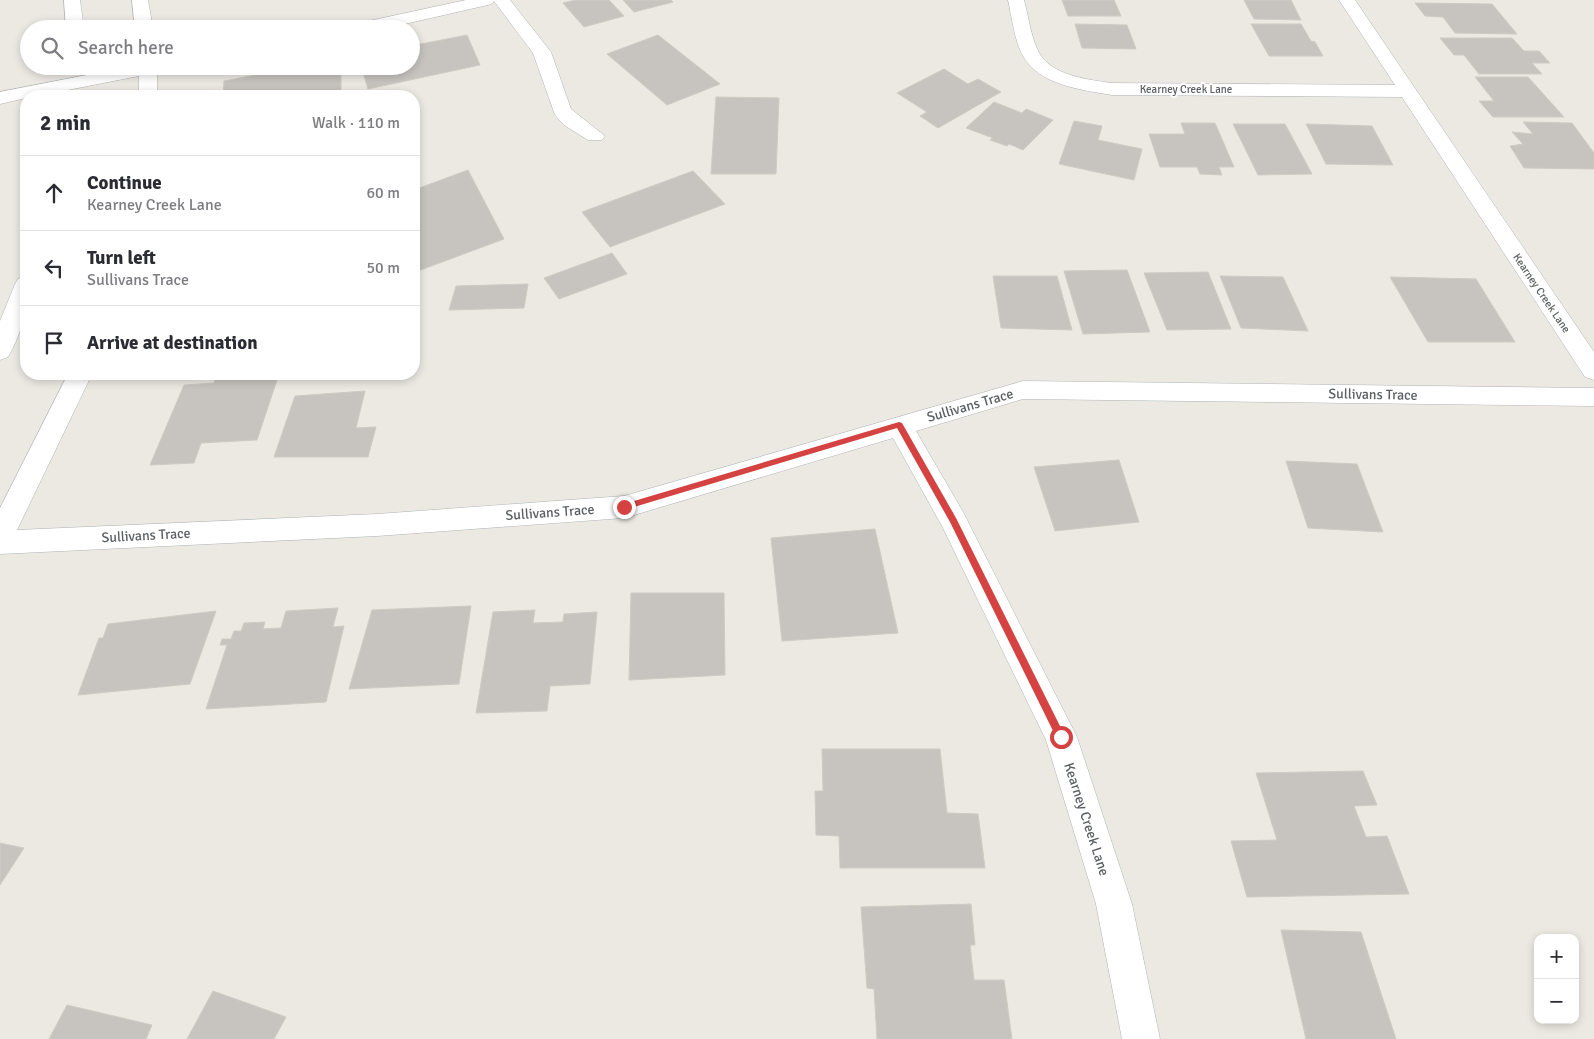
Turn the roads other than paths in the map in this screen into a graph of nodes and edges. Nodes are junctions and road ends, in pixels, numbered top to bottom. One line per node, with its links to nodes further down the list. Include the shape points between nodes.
1 (72, 0): 7 (street)
2 (140, 0): 8 (street)
3 (486, 0): 9 (street)
4 (501, 0): 18 (street, via 542,52 562,111 571,121)
5 (1016, 0): 15 (street, Kearney Creek Lane, via 1032,57 1046,69 1090,86 1112,89)
6 (1347, 0): 15 (street, Kearney Creek Lane)
7 (74, 20)
8 (143, 20)
9 (402, 20)
10 (112, 75): 12 (street)
11 (152, 75): 14 (street)
12 (77, 82): 13 (street)
13 (38, 90)
14 (149, 90)
15 (1407, 91): 22 (street, Kearney Creek Lane)
16 (20, 94): 17 (street)
17 (0, 98)
18 (595, 136)
19 (20, 293): 20 (street)
20 (8, 312): 21 (street)
21 (0, 351)
22 (1594, 371)
23 (77, 380): 26 (street)
24 (1594, 397): 25 (street, Sullivans Trace, via 1023,390)
25 (899, 425): 27 (street, Sullivans Trace, via 624,507 378,525); 28 (street, Kearney Creek Lane, via 953,520 1061,737 1114,904)
26 (0, 536)
27 (0, 542)
28 (1141, 1039)

